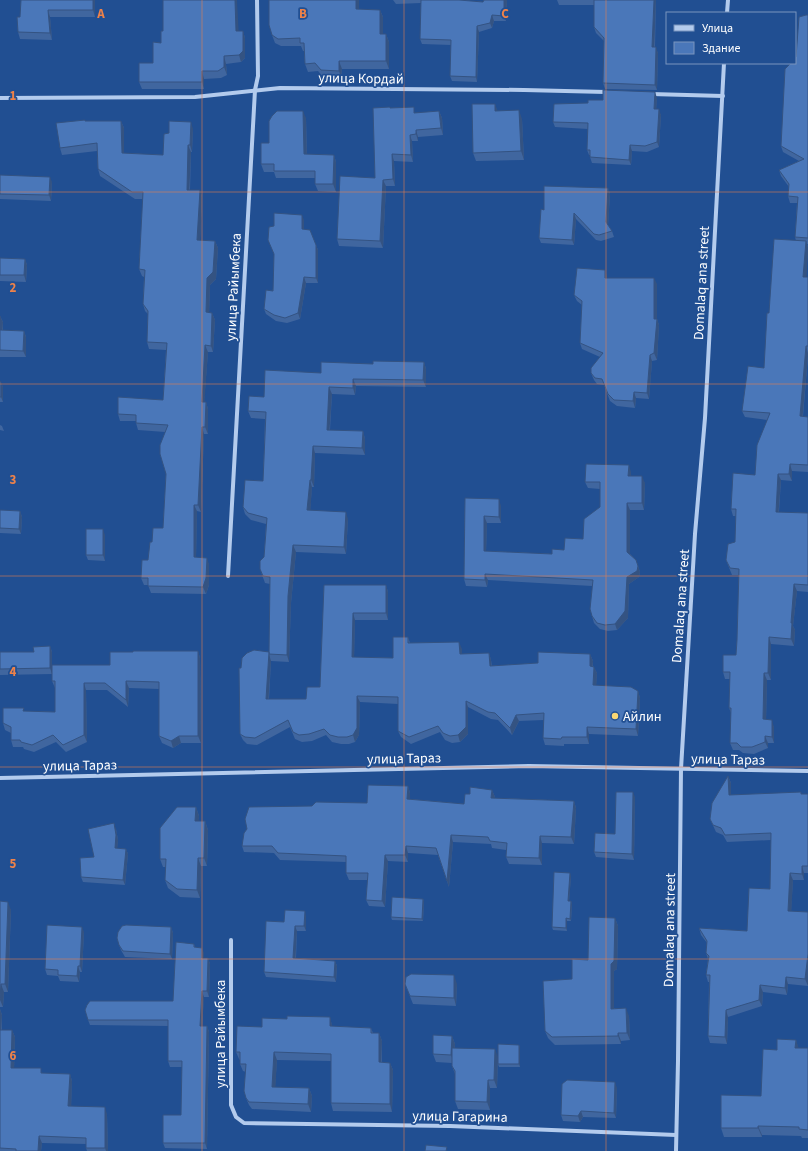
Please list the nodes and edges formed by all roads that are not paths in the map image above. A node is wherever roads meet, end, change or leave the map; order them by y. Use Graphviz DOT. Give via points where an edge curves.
graph roads {
  1 [pos="257,0"];
  2 [pos="728,0"];
  3 [pos="727,12"];
  4 [pos="724,64"];
  5 [pos="255,90"];
  6 [pos="611,93"];
  7 [pos="643,93"];
  8 [pos="723,96"];
  9 [pos="0,98"];
  10 [pos="228,576"];
  11 [pos="681,769"];
  12 [pos="808,771"];
  13 [pos="0,778"];
  14 [pos="231,940"];
  15 [pos="244,1124"];
  16 [pos="676,1135"];
  17 [pos="676,1151"];
  1 -- 5 [label="street, улица Райымбека" via="258,76"];
  2 -- 3 [label="street"];
  4 -- 8 [label="street, Domalaq ana street"];
  5 -- 6 [label="street, улица Кордай" via="524,90"];
  5 -- 9 [label="street, улица Кордай" via="195,97"];
  5 -- 10 [label="street, улица Райымбека"];
  7 -- 8 [label="street"];
  8 -- 11 [label="street, Domalaq ana street" via="705,418 695,534"];
  11 -- 12 [label="street, улица Тараз"];
  11 -- 13 [label="street, улица Тараз" via="529,766"];
  11 -- 16 [label="street, Domalaq ana street"];
  14 -- 15 [label="street, улица Райымбека" via="231,1105 236,1117"];
  15 -- 16 [label="street, улица Гагарина" via="450,1126"];
  16 -- 17 [label="street, Domalaq ana street"];
}
